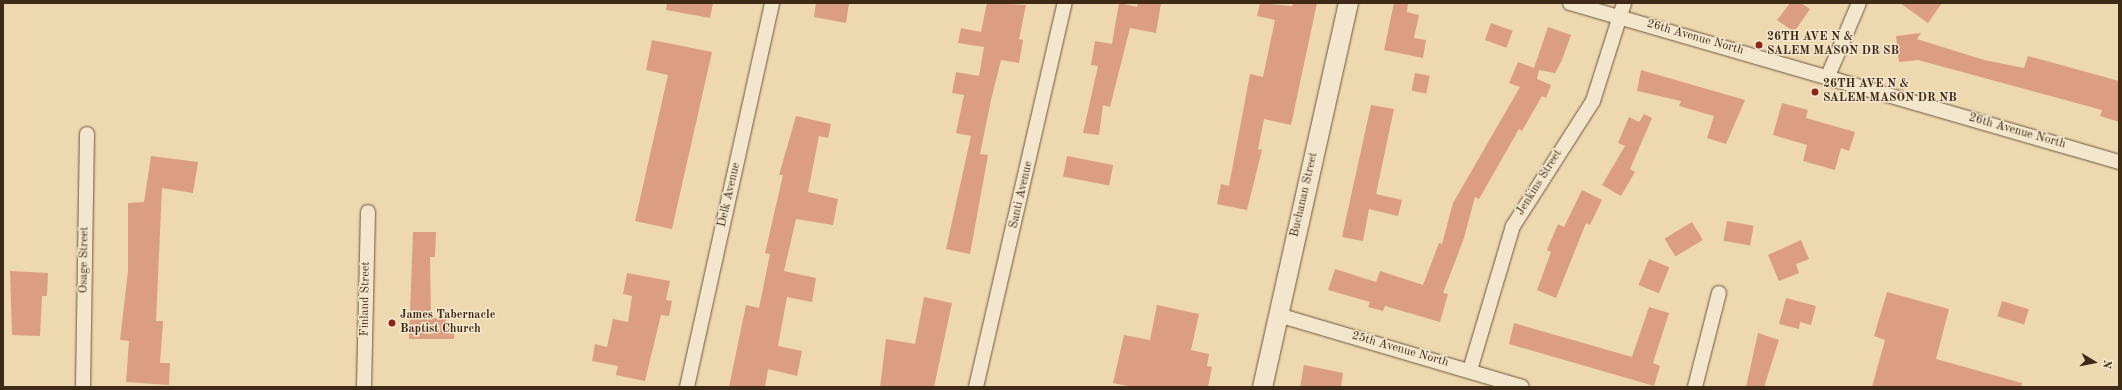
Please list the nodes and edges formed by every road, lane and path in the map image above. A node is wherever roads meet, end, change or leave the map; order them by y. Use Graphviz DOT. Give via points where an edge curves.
graph roads {
  1 [pos="772,3"];
  2 [pos="1065,3"];
  3 [pos="1348,3"];
  4 [pos="1570,3"];
  5 [pos="1624,3"];
  6 [pos="1859,3"];
  7 [pos="1619,17"];
  8 [pos="1828,76"];
  9 [pos="87,134"];
  10 [pos="2119,162"];
  11 [pos="368,212"];
  12 [pos="1720,293"];
  13 [pos="1278,316"];
  14 [pos="1470,370"];
  15 [pos="83,387"];
  16 [pos="364,387"];
  17 [pos="687,387"];
  18 [pos="976,387"];
  19 [pos="1262,387"];
  20 [pos="1522,387"];
  21 [pos="1695,387"];
  1 -- 17 [label="street, Delk Avenue"];
  2 -- 18 [label="street, Santi Avenue"];
  3 -- 13 [label="street, Buchanan Street"];
  4 -- 7 [label="street, 26th Avenue North"];
  5 -- 7 [label="street, Jenkins Street"];
  6 -- 8 [label="street"];
  7 -- 8 [label="street, 26th Avenue North"];
  7 -- 14 [label="street, Jenkins Street" via="1593,101 1513,226 1490,292"];
  8 -- 10 [label="street, 26th Avenue North"];
  9 -- 15 [label="street, Osage Street"];
  11 -- 16 [label="street, Finland Street"];
  12 -- 21 [label="street"];
  13 -- 14 [label="street, 25th Avenue North"];
  13 -- 19 [label="street, Buchanan Street"];
  14 -- 20 [label="street, 25th Avenue North"];
}
